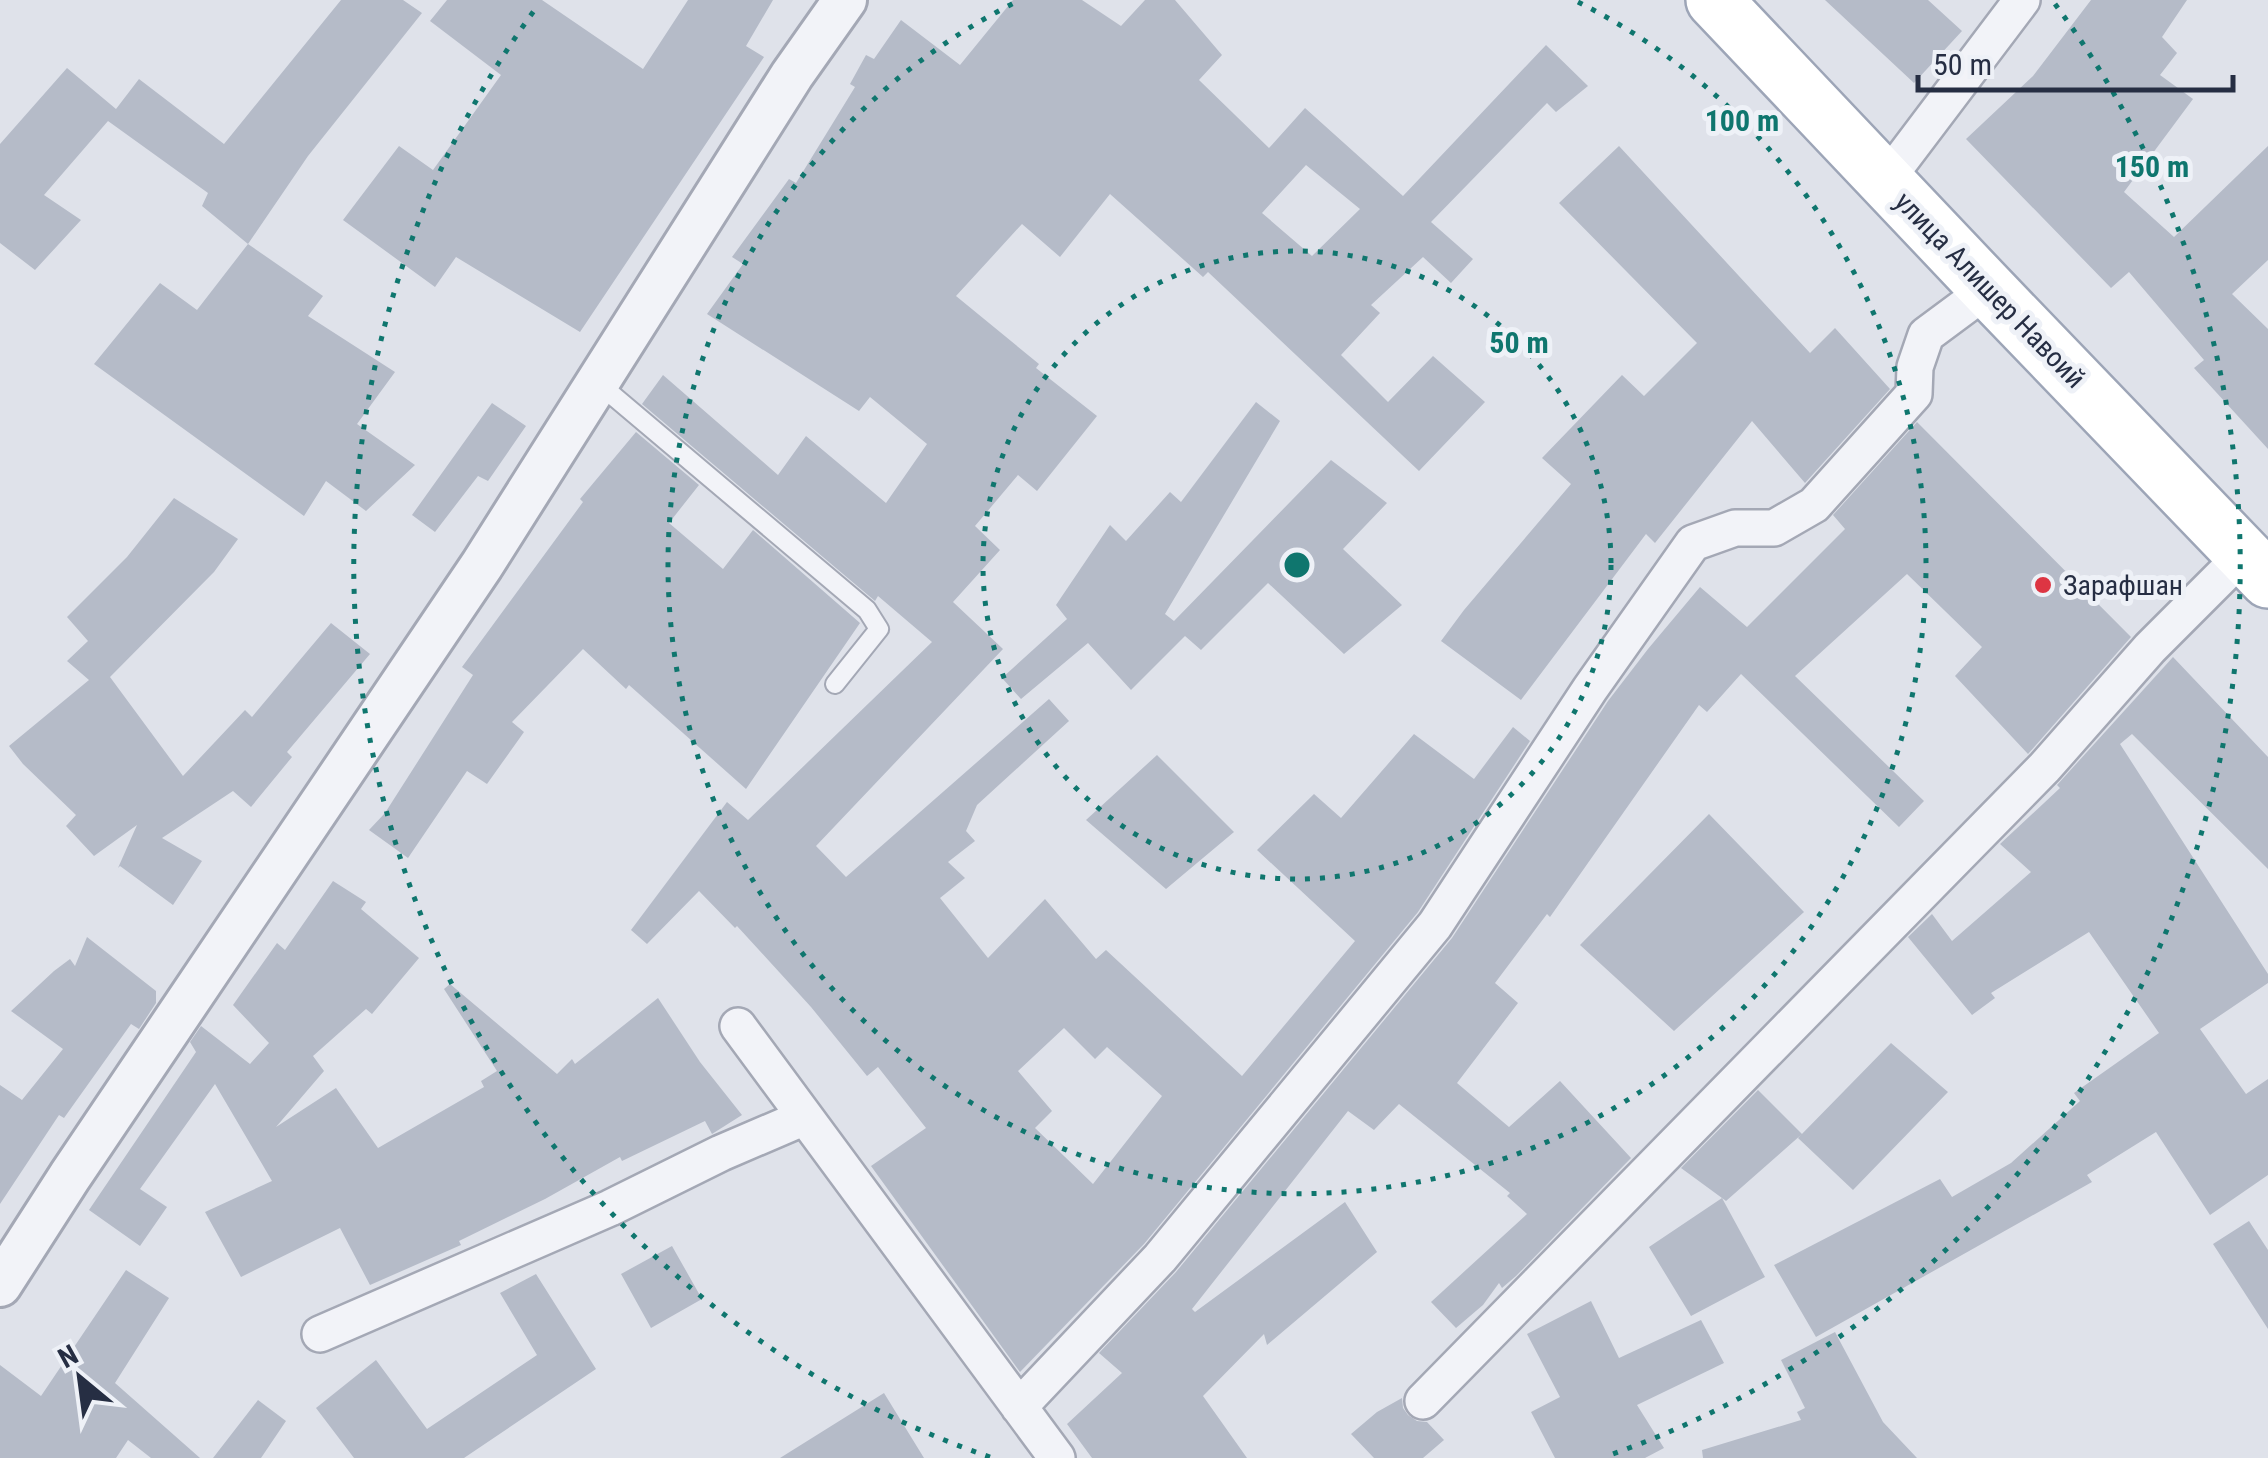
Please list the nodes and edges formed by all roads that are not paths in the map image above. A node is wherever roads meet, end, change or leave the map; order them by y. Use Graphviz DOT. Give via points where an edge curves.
graph roads {
  1 [pos="845,0"];
  2 [pos="1714,0"];
  3 [pos="2022,0"];
  4 [pos="1886,180"];
  5 [pos="1988,289"];
  6 [pos="598,383"];
  7 [pos="2256,567"];
  8 [pos="836,684"];
  9 [pos="738,1026"];
  10 [pos="805,1117"];
  11 [pos="0,1285"];
  12 [pos="320,1334"];
  13 [pos="1422,1401"];
  14 [pos="1018,1406"];
  15 [pos="1057,1458"];
  1 -- 6 [label="street"];
  2 -- 4 [label="main road, улица Алишер Навоий"];
  3 -- 4 [label="street"];
  4 -- 5 [label="main road, улица Алишер Навоий"];
  5 -- 7 [label="main road, улица Алишер Навоий"];
  5 -- 14 [label="street" via="1926,335 1914,394 1814,505 1774,528 1735,528 1693,542 1435,925 1160,1258"];
  6 -- 8 [label="lane" via="867,610 879,629"];
  6 -- 11 [label="street"];
  7 -- 13 [label="street" via="2150,648 2045,767"];
  9 -- 10 [label="street"];
  10 -- 12 [label="street"];
  10 -- 14 [label="street"];
  14 -- 15 [label="street"];
}
